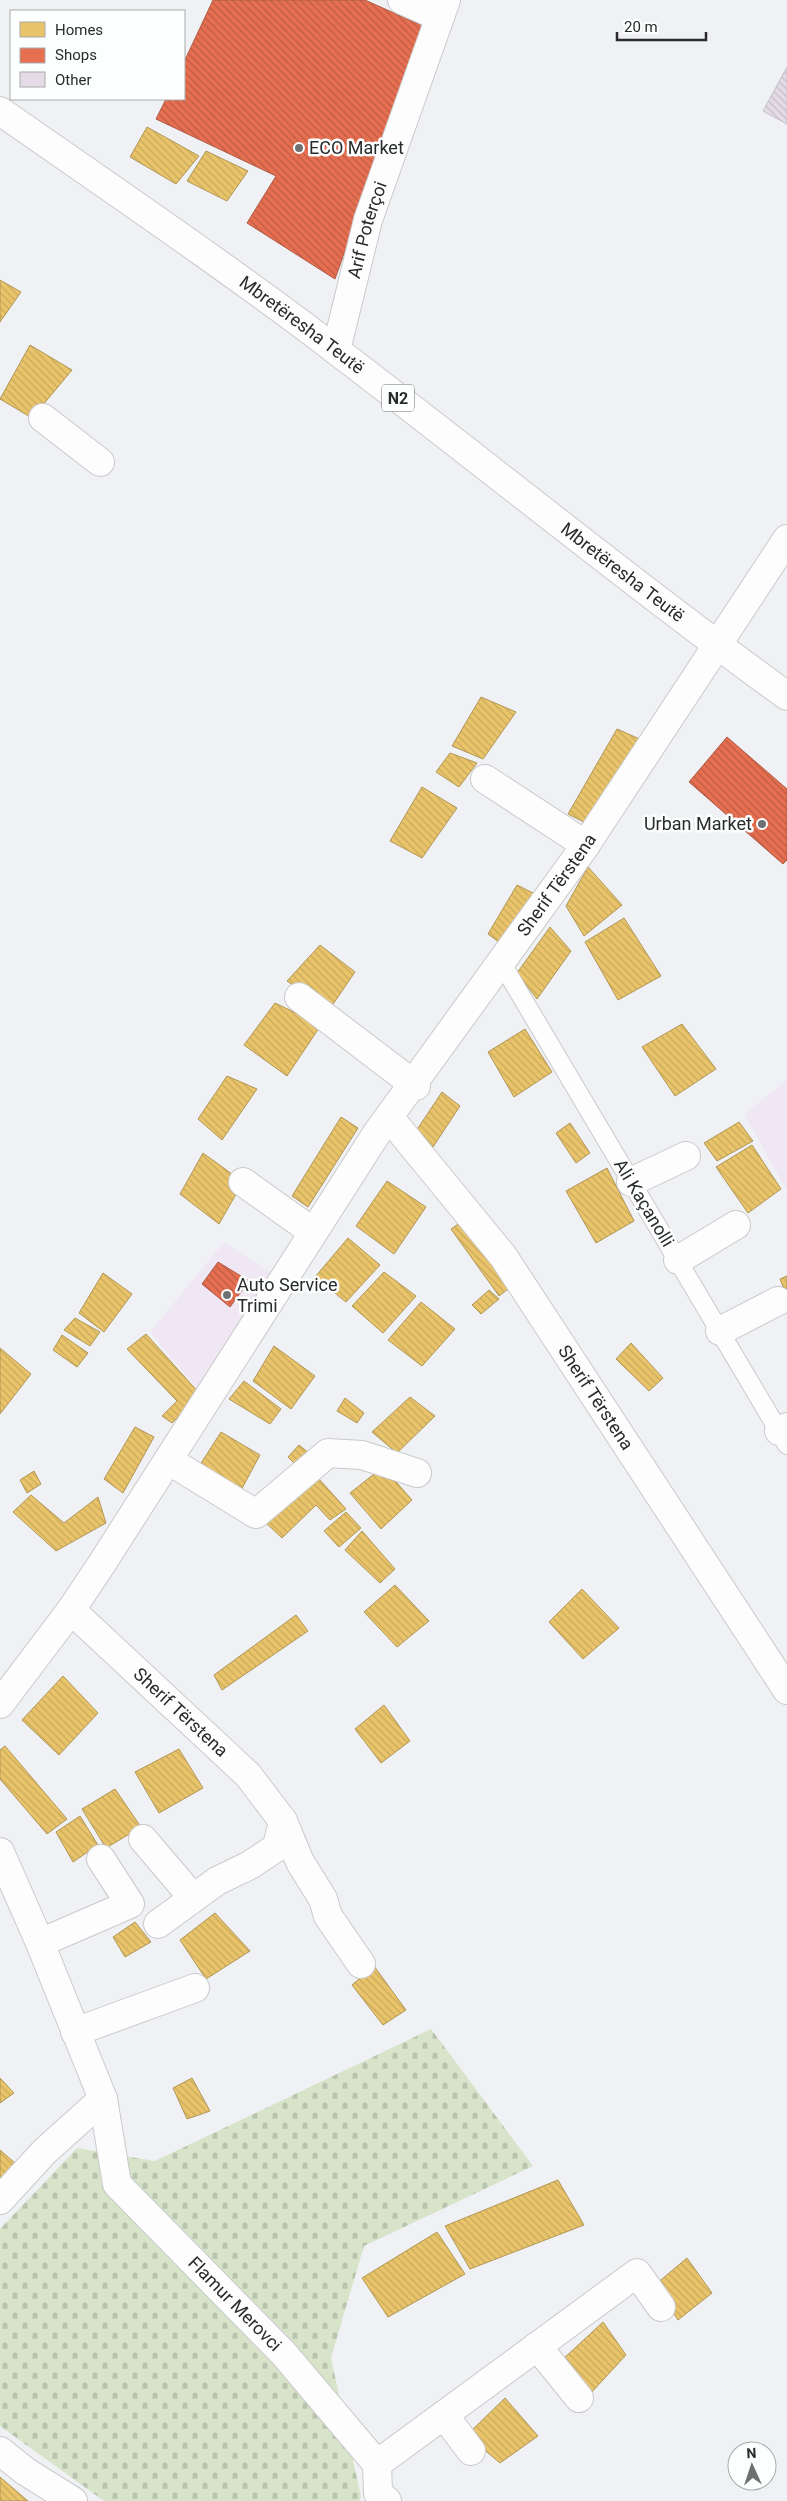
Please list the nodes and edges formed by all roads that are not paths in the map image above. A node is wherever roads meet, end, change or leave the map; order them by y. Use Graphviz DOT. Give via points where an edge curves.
graph roads {
  1 [pos="402,0"];
  2 [pos="443,8"];
  3 [pos="0,111"];
  4 [pos="336,350"];
  5 [pos="43,418"];
  6 [pos="100,462"];
  7 [pos="787,539"];
  8 [pos="716,645"];
  9 [pos="787,696"];
  10 [pos="484,780"];
  11 [pos="586,844"];
  12 [pos="501,962"];
  13 [pos="299,997"];
  14 [pos="414,1085"];
  15 [pos="389,1117"];
  16 [pos="686,1156"];
  17 [pos="243,1182"];
  18 [pos="631,1182"];
  19 [pos="736,1225"];
  20 [pos="313,1232"];
  21 [pos="678,1260"];
  22 [pos="778,1301"];
  23 [pos="720,1331"];
  24 [pos="784,1434"];
  25 [pos="168,1460"];
  26 [pos="417,1474"];
  27 [pos="71,1610"];
  28 [pos="787,1690"];
  29 [pos="0,1704"];
  30 [pos="283,1821"];
  31 [pos="143,1838"];
  32 [pos="0,1852"];
  33 [pos="101,1859"];
  34 [pos="194,1898"];
  35 [pos="158,1924"];
  36 [pos="40,1943"];
  37 [pos="361,1964"];
  38 [pos="195,1988"];
  39 [pos="74,2032"];
  40 [pos="102,2099"];
  41 [pos="0,2200"];
  42 [pos="661,2307"];
  43 [pos="537,2346"];
  44 [pos="579,2398"];
  45 [pos="444,2415"];
  46 [pos="0,2451"];
  47 [pos="471,2451"];
  48 [pos="377,2464"];
  49 [pos="380,2498"];
  50 [pos="73,2501"];
  1 -- 2 [label="street"];
  2 -- 4 [label="street, Arif Poterçoi" via="368,220"];
  3 -- 4 [label="street, Mbretëresha Teutë / N2" via="209,256"];
  4 -- 8 [label="street, Mbretëresha Teutë / N2"];
  5 -- 6 [label="street"];
  7 -- 8 [label="street, Sherif Tërstena"];
  8 -- 9 [label="street, Mbretëresha Teutë / N2"];
  8 -- 11 [label="street, Sherif Tërstena"];
  10 -- 11 [label="street"];
  11 -- 12 [label="street, Sherif Tërstena"];
  12 -- 14 [label="street, Sherif Tërstena"];
  12 -- 18 [label="lane, Ali Kaçanolli"];
  13 -- 14 [label="street"];
  14 -- 15 [label="street, Sherif Tërstena"];
  15 -- 20 [label="street, Sherif Tërstena"];
  15 -- 28 [label="street, Sherif Tërstena" via="503,1256"];
  16 -- 18 [label="street"];
  17 -- 20 [label="street"];
  18 -- 21 [label="lane, Ali Kaçanolli"];
  19 -- 21 [label="street"];
  20 -- 25 [label="street, Sherif Tërstena"];
  21 -- 23 [label="lane, Ali Kaçanolli"];
  22 -- 23 [label="street"];
  23 -- 24 [label="lane, Ali Kaçanolli"];
  25 -- 26 [label="street" via="256,1514 328,1453 362,1454"];
  25 -- 27 [label="street, Sherif Tërstena"];
  27 -- 29 [label="street, Sherif Tërstena"];
  27 -- 30 [label="street, Sherif Tërstena" via="248,1776"];
  30 -- 34 [label="street" via="277,1847"];
  30 -- 37 [label="street, Sherif Tërstena" via="300,1862 323,1898 328,1916"];
  31 -- 34 [label="street"];
  32 -- 36 [label="street, Flamur Merovci"];
  33 -- 36 [label="street" via="130,1904"];
  34 -- 35 [label="street"];
  36 -- 39 [label="street, Flamur Merovci"];
  38 -- 39 [label="street"];
  39 -- 40 [label="street, Flamur Merovci"];
  40 -- 41 [label="street" via="44,2152"];
  40 -- 48 [label="street, Flamur Merovci" via="117,2184 284,2354"];
  42 -- 43 [label="street" via="636,2273"];
  43 -- 44 [label="street"];
  43 -- 45 [label="street"];
  45 -- 47 [label="street"];
  45 -- 48 [label="street"];
  46 -- 50 [label="street"];
  48 -- 49 [label="street"];
}
